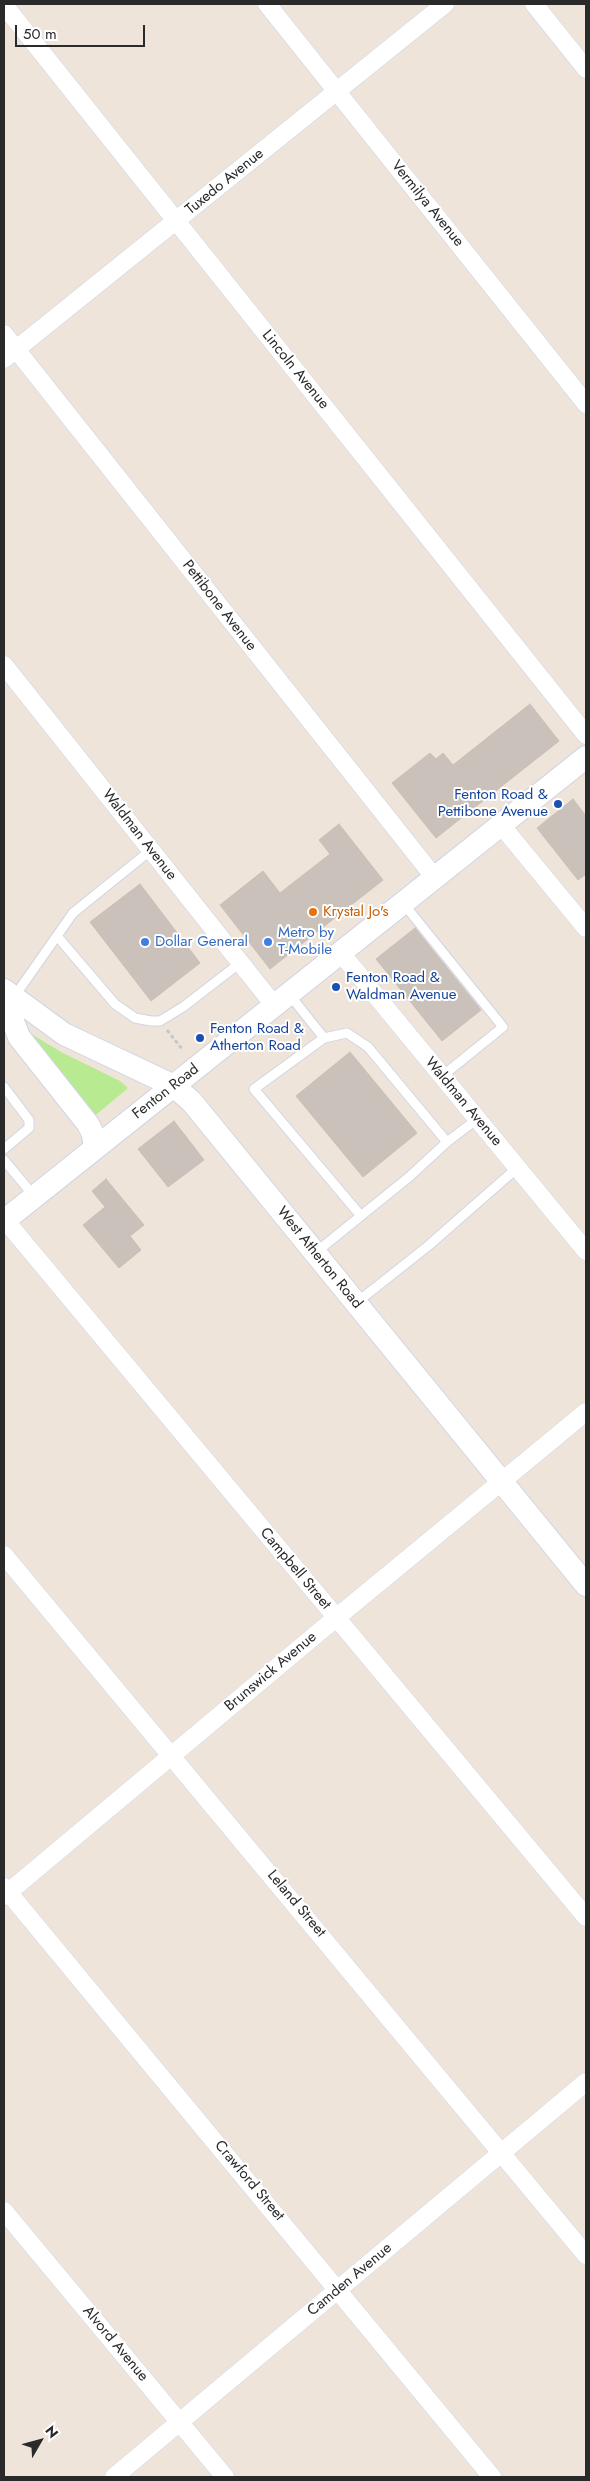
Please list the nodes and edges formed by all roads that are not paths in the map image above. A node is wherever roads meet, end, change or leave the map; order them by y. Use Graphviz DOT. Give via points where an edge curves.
graph roads {
  1 [pos="267,4"];
  2 [pos="445,4"];
  3 [pos="534,4"];
  4 [pos="4,5"];
  5 [pos="586,69"];
  6 [pos="338,92"];
  7 [pos="177,221"];
  8 [pos="4,334"];
  9 [pos="10,354"];
  10 [pos="586,404"];
  11 [pos="4,665"];
  12 [pos="586,735"];
  13 [pos="586,757"];
  14 [pos="501,825"];
  15 [pos="151,850"];
  16 [pos="435,878"];
  17 [pos="403,903"];
  18 [pos="586,928"];
  19 [pos="57,936"];
  20 [pos="340,952"];
  21 [pos="240,963"];
  22 [pos="7,996"];
  23 [pos="282,1000"];
  24 [pos="324,1038"];
  25 [pos="441,1078"];
  26 [pos="174,1086"];
  27 [pos="4,1087"];
  28 [pos="477,1119"];
  29 [pos="447,1142"];
  30 [pos="95,1148"];
  31 [pos="4,1149"];
  32 [pos="4,1160"];
  33 [pos="517,1168"];
  34 [pos="35,1196"];
  35 [pos="361,1216"];
  36 [pos="4,1221"];
  37 [pos="586,1251"];
  38 [pos="315,1254"];
  39 [pos="356,1304"];
  40 [pos="586,1412"];
  41 [pos="502,1482"];
  42 [pos="4,1555"];
  43 [pos="586,1585"];
  44 [pos="336,1618"];
  45 [pos="172,1755"];
  46 [pos="5,1892"];
  47 [pos="586,1917"];
  48 [pos="586,2082"];
  49 [pos="502,2152"];
  50 [pos="4,2211"];
  51 [pos="586,2255"];
  52 [pos="338,2290"];
  53 [pos="180,2422"];
  54 [pos="114,2477"];
  55 [pos="225,2477"];
  56 [pos="492,2477"];
  1 -- 6 [label="street, Vermilya Avenue"];
  2 -- 6 [label="street, Tuxedo Avenue"];
  3 -- 5 [label="street"];
  4 -- 7 [label="street, Lincoln Avenue"];
  6 -- 7 [label="street, Tuxedo Avenue"];
  6 -- 10 [label="street, Vermilya Avenue"];
  7 -- 9 [label="street, Tuxedo Avenue"];
  7 -- 12 [label="street, Lincoln Avenue"];
  8 -- 9 [label="street, Pettibone Avenue"];
  9 -- 16 [label="street, Pettibone Avenue"];
  11 -- 15 [label="street, Waldman Avenue"];
  13 -- 14 [label="street, Fenton Road"];
  14 -- 16 [label="street, Fenton Road"];
  14 -- 18 [label="street"];
  15 -- 19 [label="lane" via="73,913"];
  15 -- 21 [label="street, Waldman Avenue"];
  16 -- 17 [label="street, Fenton Road"];
  17 -- 20 [label="street, Fenton Road"];
  17 -- 25 [label="lane" via="503,1027"];
  19 -- 21 [label="lane" via="115,1004 135,1018 160,1021"];
  19 -- 22 [label="lane"];
  20 -- 23 [label="street, Fenton Road"];
  20 -- 25 [label="street, Waldman Avenue"];
  21 -- 23 [label="street, Waldman Avenue"];
  22 -- 26 [label="street, West Atherton Road" via="64,1034"];
  22 -- 30 [label="street" via="19,1037 88,1124"];
  23 -- 24 [label="lane"];
  23 -- 26 [label="street, Fenton Road"];
  24 -- 29 [label="lane" via="347,1033 368,1048"];
  24 -- 35 [label="lane" via="254,1089"];
  25 -- 28 [label="street, Waldman Avenue"];
  26 -- 30 [label="street, Fenton Road"];
  26 -- 38 [label="street, West Atherton Road" via="192,1102"];
  27 -- 31 [label="lane" via="30,1120 29,1128"];
  28 -- 29 [label="lane"];
  28 -- 33 [label="street, Waldman Avenue"];
  29 -- 35 [label="lane"];
  30 -- 34 [label="street, Fenton Road"];
  32 -- 34 [label="lane"];
  33 -- 37 [label="street, Waldman Avenue"];
  33 -- 39 [label="lane"];
  34 -- 36 [label="street, Fenton Road"];
  35 -- 38 [label="lane"];
  36 -- 44 [label="street, Campbell Street"];
  38 -- 39 [label="street, West Atherton Road"];
  39 -- 41 [label="street, West Atherton Road"];
  40 -- 41 [label="street, Brunswick Avenue"];
  41 -- 43 [label="street, West Atherton Road"];
  41 -- 44 [label="street, Brunswick Avenue"];
  42 -- 45 [label="street, Leland Street"];
  44 -- 45 [label="street, Brunswick Avenue"];
  44 -- 47 [label="street, Campbell Street"];
  45 -- 46 [label="street, Brunswick Avenue"];
  45 -- 49 [label="street, Leland Street"];
  46 -- 52 [label="street, Crawford Street"];
  48 -- 49 [label="street, Camden Avenue"];
  49 -- 51 [label="street, Leland Street"];
  49 -- 52 [label="street, Camden Avenue"];
  50 -- 53 [label="street, Alvord Avenue"];
  52 -- 53 [label="street, Camden Avenue"];
  52 -- 56 [label="street, Crawford Street"];
  53 -- 54 [label="street, Camden Avenue"];
  53 -- 55 [label="street, Alvord Avenue"];
}
